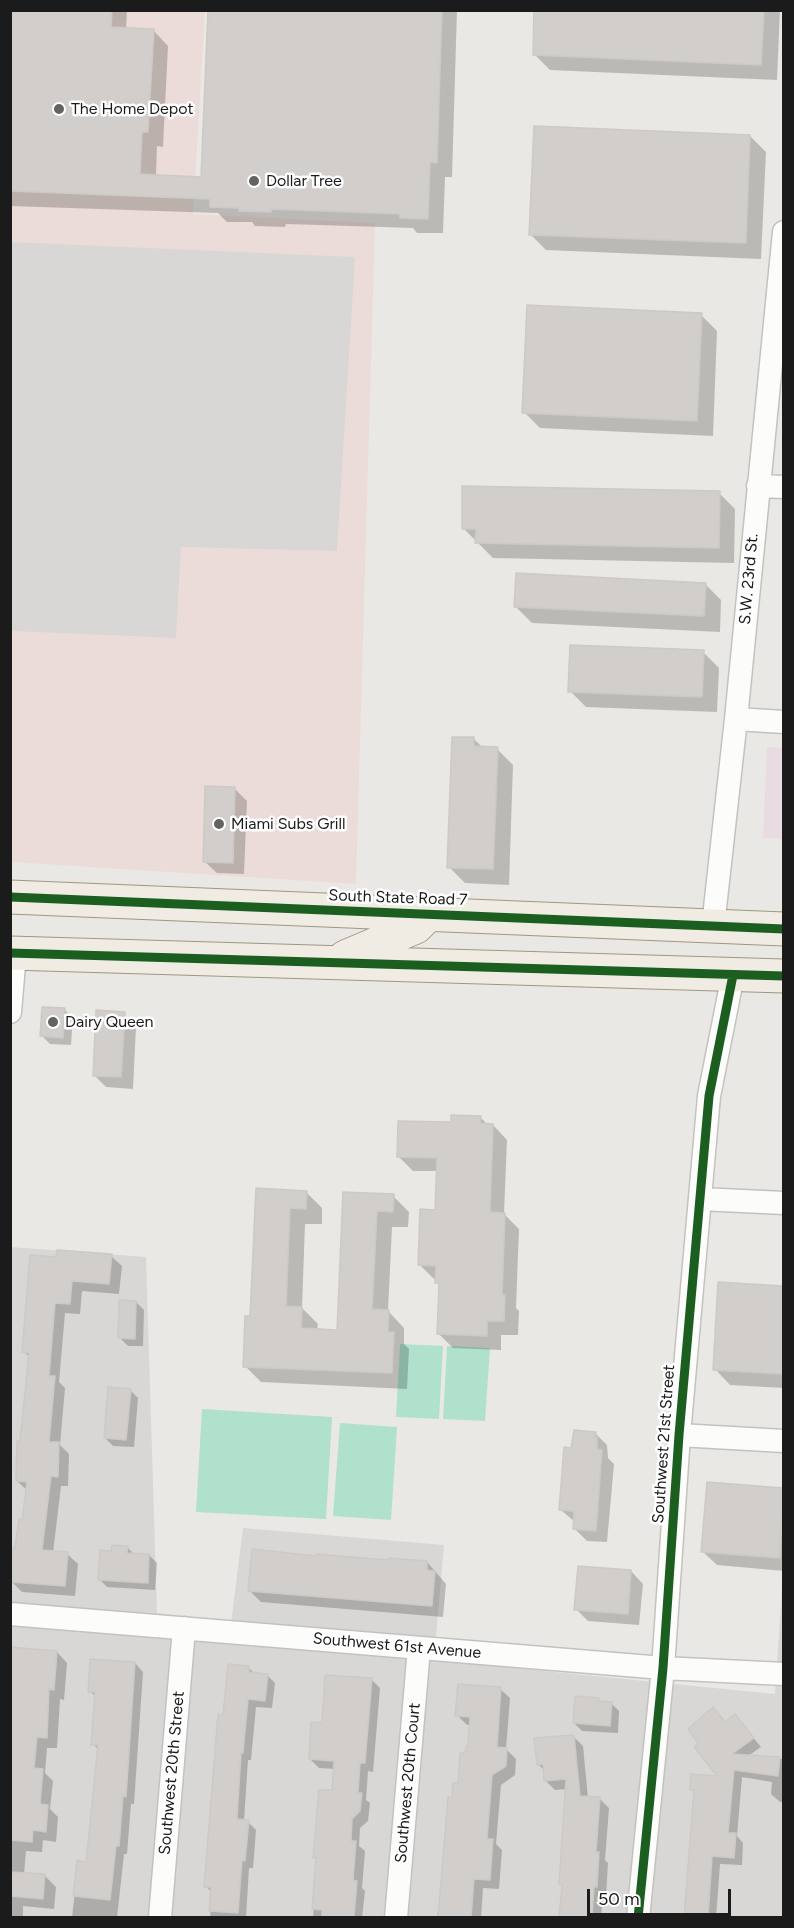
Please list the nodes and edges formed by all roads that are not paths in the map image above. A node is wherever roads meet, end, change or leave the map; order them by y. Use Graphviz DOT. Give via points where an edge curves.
graph roads {
  1 [pos="783,232"];
  2 [pos="782,262"];
  3 [pos="758,486"];
  4 [pos="783,487"];
  5 [pos="736,719"];
  6 [pos="783,722"];
  7 [pos="10,897"];
  8 [pos="429,914"];
  9 [pos="713,926"];
  10 [pos="783,928"];
  11 [pos="783,937"];
  12 [pos="13,953"];
  13 [pos="332,962"];
  14 [pos="644,972"];
  15 [pos="733,975"];
  16 [pos="783,976"];
  17 [pos="10,1012"];
  18 [pos="700,1199"];
  19 [pos="783,1203"];
  20 [pos="679,1435"];
  21 [pos="783,1441"];
  22 [pos="10,1614"];
  23 [pos="184,1629"];
  24 [pos="419,1648"];
  25 [pos="663,1668"];
  26 [pos="783,1674"];
  27 [pos="160,1917"];
  28 [pos="396,1917"];
  29 [pos="638,1917"];
  1 -- 2 [label="street, S.W. 23rd St."];
  2 -- 3 [label="street, S.W. 23rd St."];
  3 -- 4 [label="street"];
  3 -- 5 [label="street, S.W. 23rd St."];
  5 -- 6 [label="street"];
  5 -- 9 [label="street, S.W. 23rd St."];
  7 -- 8 [label="main road, South State Road 7"];
  8 -- 9 [label="main road, South State Road 7"];
  8 -- 13 [label="main road" via="398,937"];
  9 -- 10 [label="main road, South State Road 7"];
  9 -- 14 [label="main road" via="691,952"];
  11 -- 15 [label="main road" via="745,960"];
  12 -- 13 [label="main road"];
  12 -- 17 [label="street"];
  13 -- 14 [label="main road"];
  14 -- 15 [label="main road"];
  15 -- 16 [label="main road"];
  15 -- 18 [label="street, Southwest 21st Street" via="709,1096"];
  18 -- 19 [label="street"];
  18 -- 20 [label="street, Southwest 21st Street"];
  20 -- 21 [label="street"];
  20 -- 25 [label="street, Southwest 21st Street"];
  22 -- 23 [label="street, Southwest 61st Avenue"];
  23 -- 24 [label="street, Southwest 61st Avenue"];
  23 -- 27 [label="street, Southwest 20th Street"];
  24 -- 25 [label="street, Southwest 61st Avenue"];
  24 -- 28 [label="street, Southwest 20th Court"];
  25 -- 26 [label="street, Southwest 61st Avenue"];
  25 -- 29 [label="street, Southwest 21st Street"];
}
